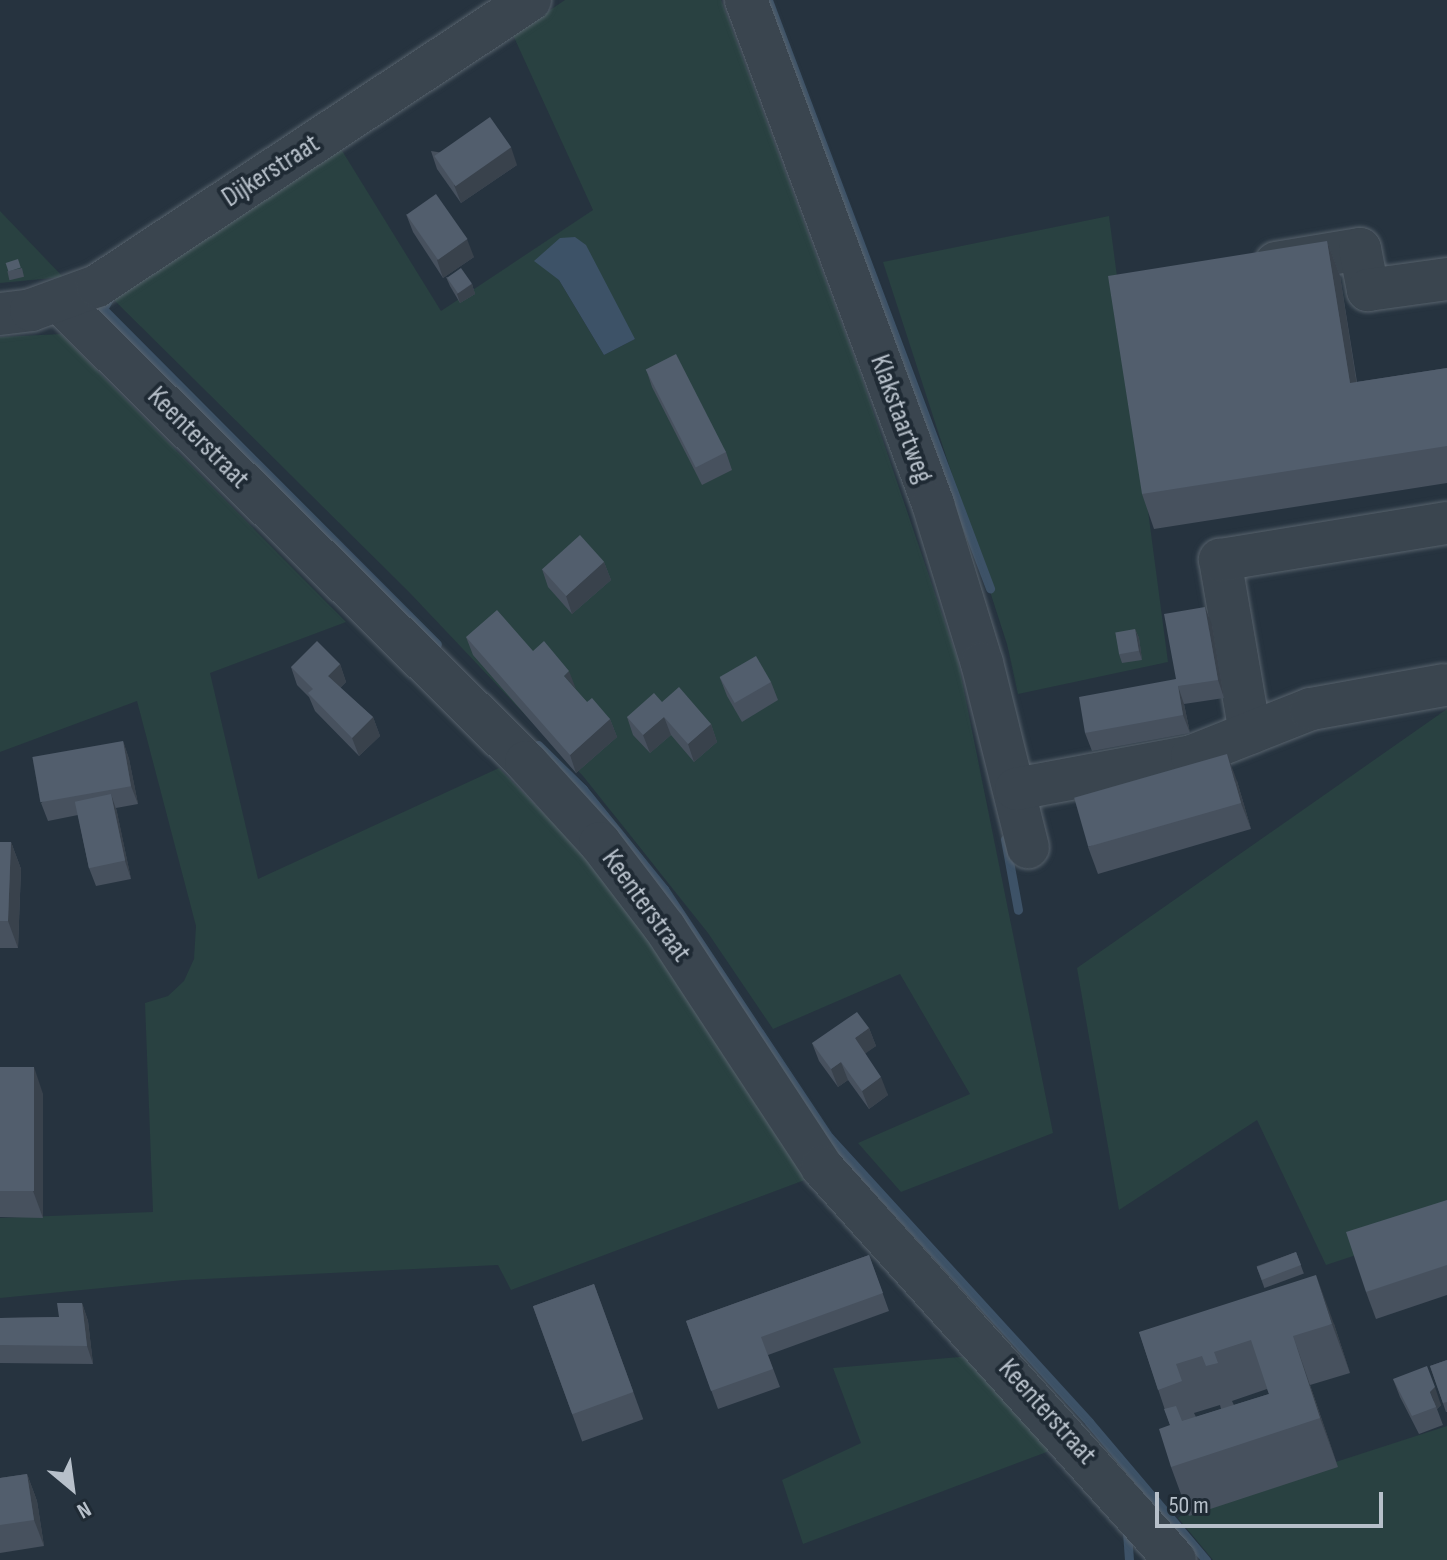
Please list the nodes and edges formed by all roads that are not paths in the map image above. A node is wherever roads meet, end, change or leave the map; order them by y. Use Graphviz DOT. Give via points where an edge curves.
graph roads {
  1 [pos="530,0"];
  2 [pos="746,0"];
  3 [pos="1244,269"];
  4 [pos="1447,279"];
  5 [pos="59,301"];
  6 [pos="0,314"];
  7 [pos="1447,523"];
  8 [pos="1444,685"];
  9 [pos="1250,733"];
  10 [pos="1016,789"];
  11 [pos="1028,847"];
  12 [pos="1175,1560"];
  1 -- 5 [label="street, Dijkerstraat" via="97,286"];
  2 -- 10 [label="street, Klakstaartweg" via="933,504"];
  3 -- 4 [label="street" via="1360,249 1368,290"];
  5 -- 6 [label="street, Dijkerstraat"];
  5 -- 12 [label="street, Keenterstraat" via="526,762 600,843 665,928 822,1167"];
  7 -- 9 [label="street" via="1220,560"];
  8 -- 9 [label="street" via="1311,709"];
  9 -- 10 [label="street" via="1192,756"];
  10 -- 11 [label="street, Klakstaartweg"];
}
